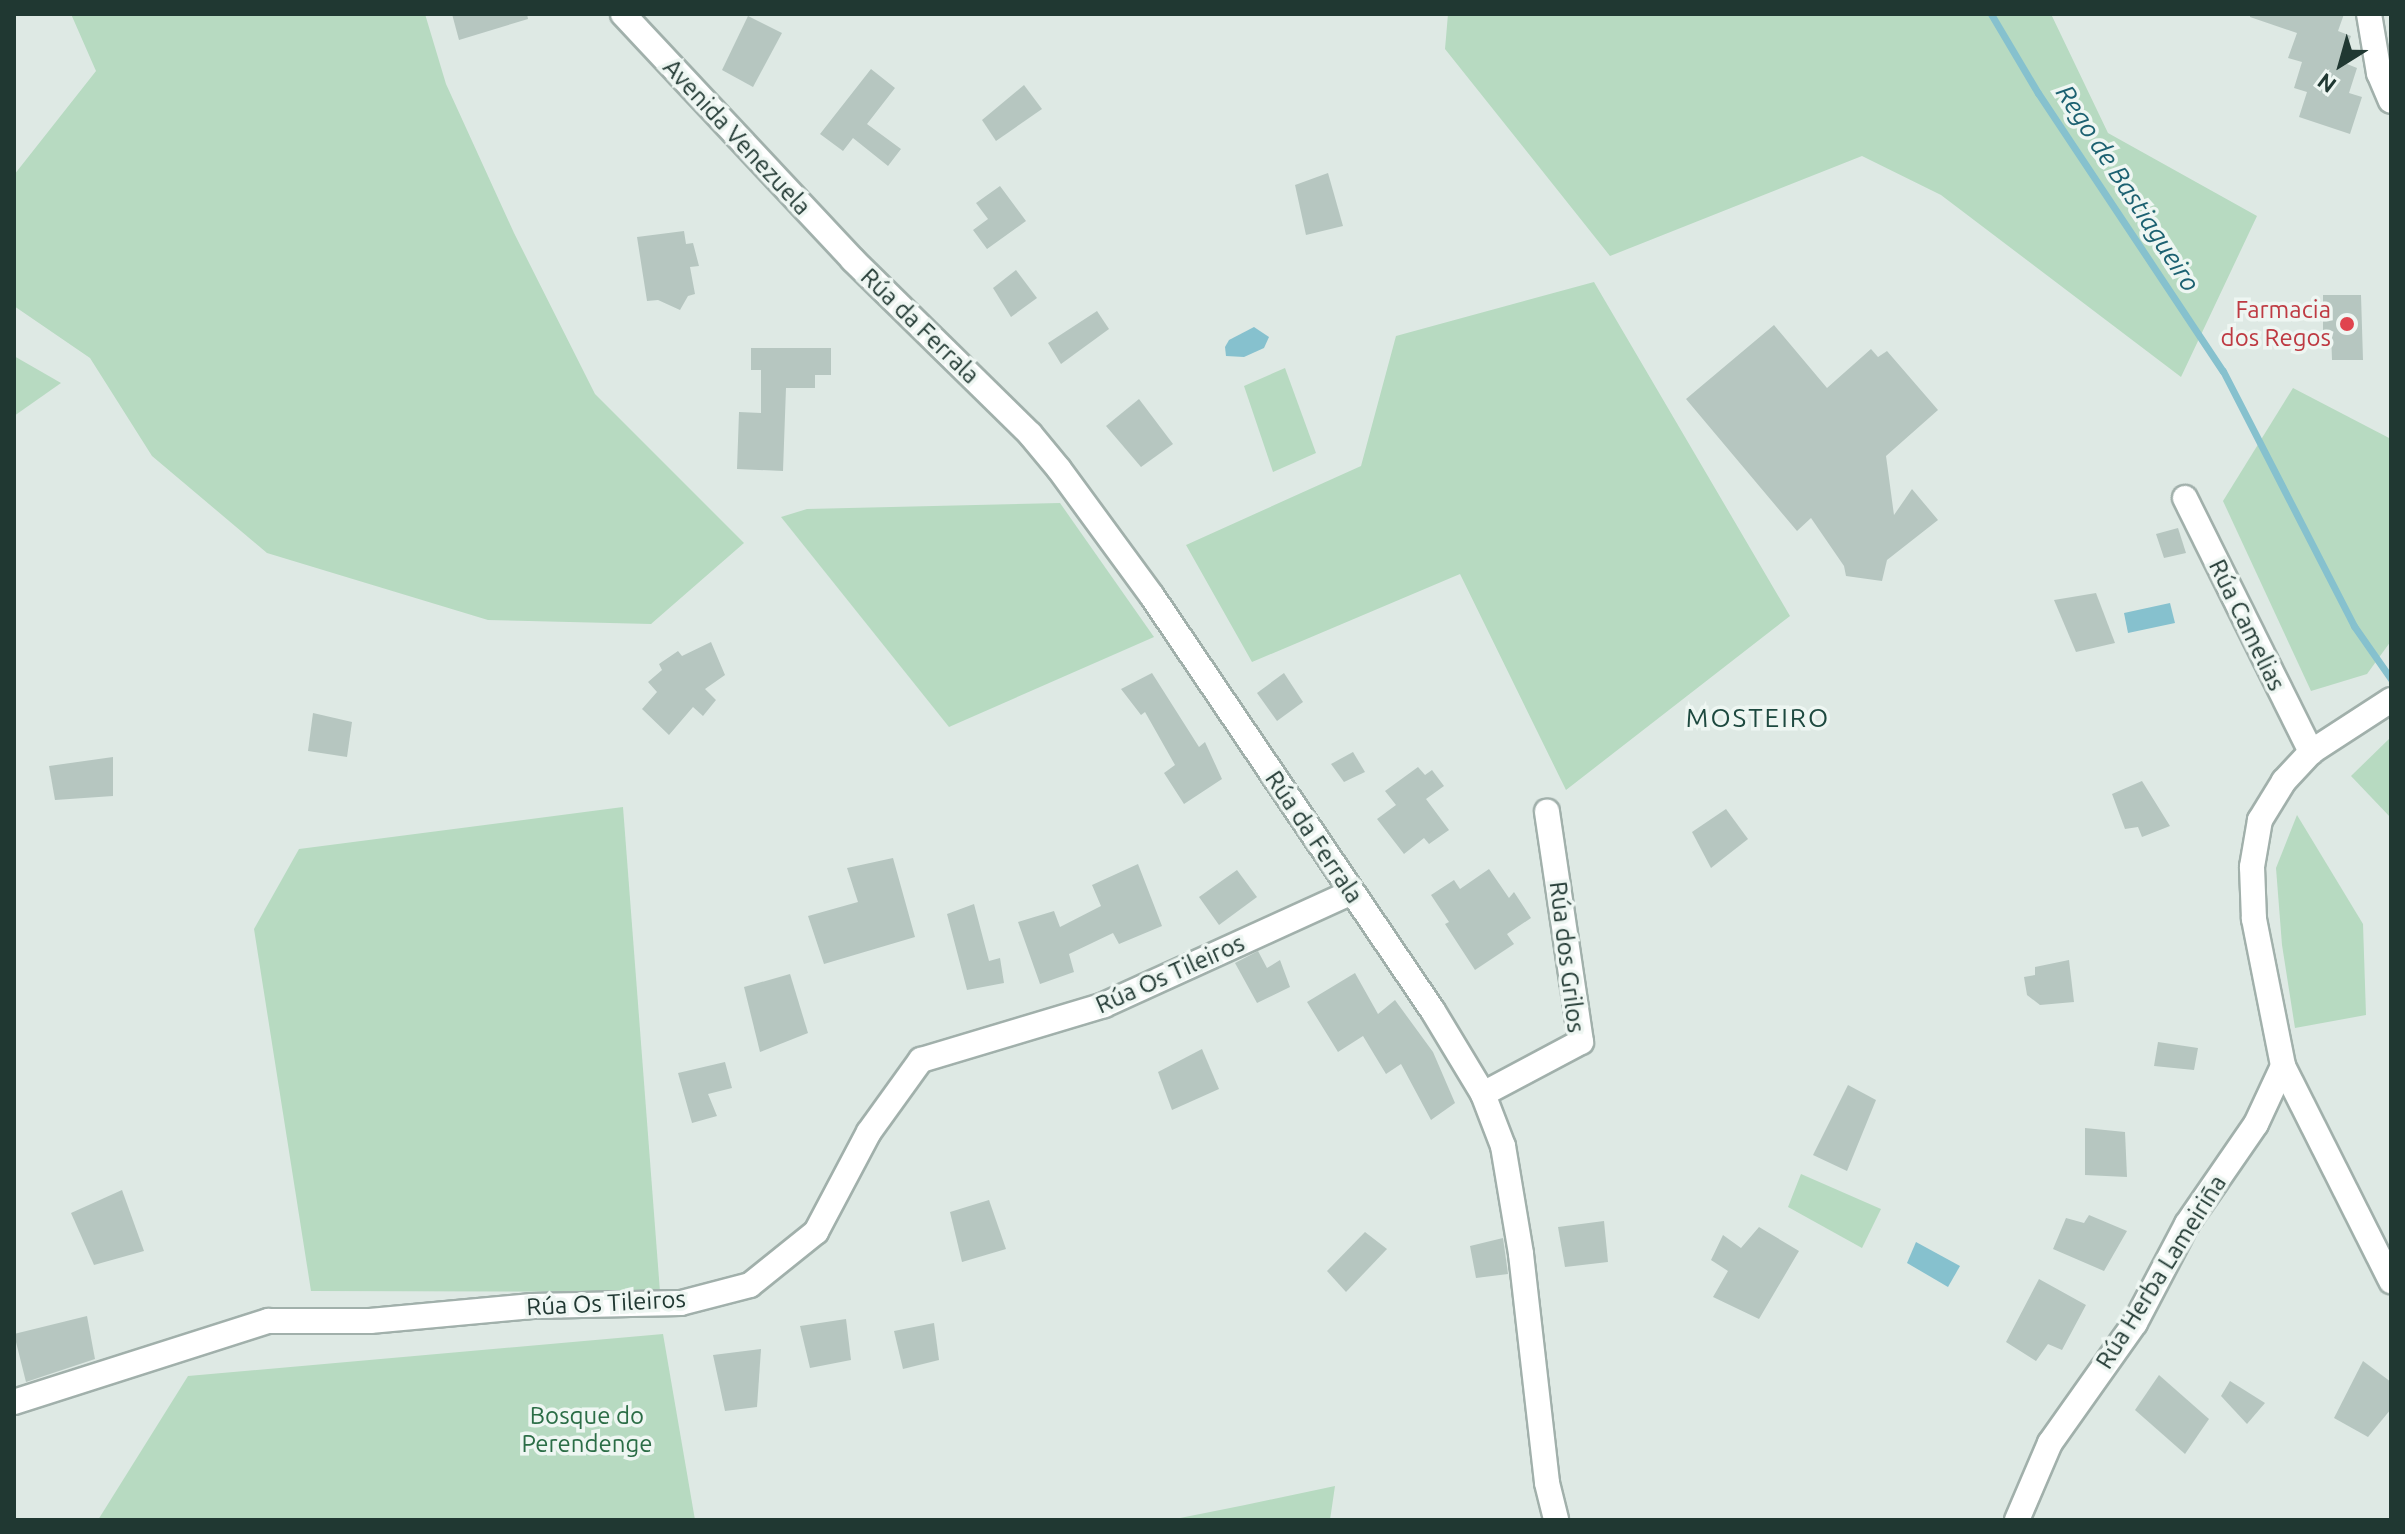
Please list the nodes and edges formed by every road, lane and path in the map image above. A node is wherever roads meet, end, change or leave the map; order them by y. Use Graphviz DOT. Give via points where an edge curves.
graph roads {
  1 [pos="623,14"];
  2 [pos="2369,14"];
  3 [pos="2391,101"];
  4 [pos="853,260"];
  5 [pos="2185,498"];
  6 [pos="2391,700"];
  7 [pos="2311,752"];
  8 [pos="1547,811"];
  9 [pos="1350,893"];
  10 [pos="2283,1066"];
  11 [pos="1483,1094"];
  12 [pos="2391,1281"];
  13 [pos="14,1402"];
  14 [pos="1556,1520"];
  15 [pos="2017,1520"];
  1 -- 4 [label="street, Avenida Venezuela"];
  2 -- 3 [label="street" via="2379,73"];
  4 -- 9 [label="street, Rúa da Ferrala" via="1059,469 1152,596"];
  5 -- 7 [label="street, Rúa Camelias"];
  6 -- 7 [label="street"];
  7 -- 10 [label="street" via="2284,781 2260,820 2252,867 2254,919"];
  8 -- 11 [label="street, Rúa dos Grilos" via="1581,1042"];
  9 -- 11 [label="street, Rúa da Ferrala" via="1433,1011"];
  9 -- 13 [label="street, Rúa Os Tileiros" via="1104,1005 921,1060 869,1132 816,1232 750,1285 681,1303 532,1306 370,1321 268,1321"];
  10 -- 12 [label="street"];
  10 -- 15 [label="street, Rúa Herba Lameiriña" via="2256,1124 2187,1224 2135,1323 2050,1443"];
  11 -- 14 [label="street, Rúa da Ferrala" via="1503,1146"];
}
